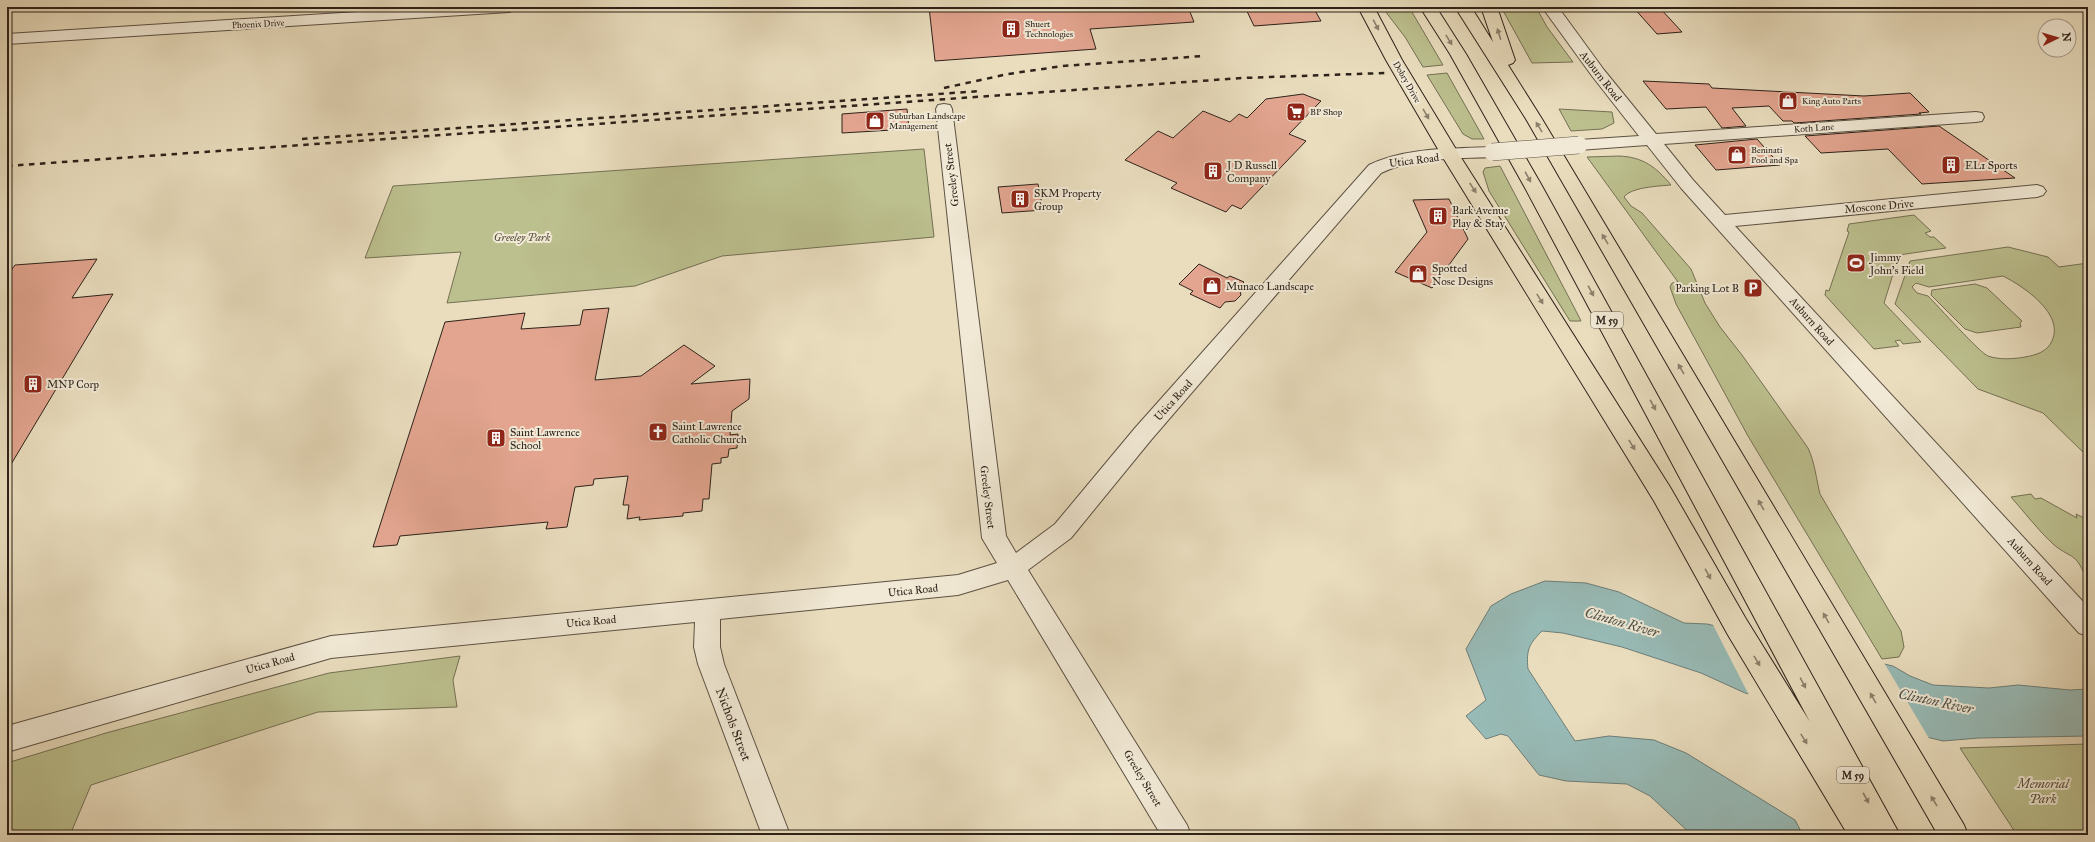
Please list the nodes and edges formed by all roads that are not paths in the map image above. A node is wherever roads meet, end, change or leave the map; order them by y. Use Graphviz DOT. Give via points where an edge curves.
graph roads {
  1 [pos="509,7"];
  2 [pos="1366,7"];
  3 [pos="1428,7"];
  4 [pos="1463,7"];
  5 [pos="1489,7"];
  6 [pos="1550,7"];
  7 [pos="322,13"];
  8 [pos="7,39"];
  9 [pos="1514,84"];
  10 [pos="944,109"];
  11 [pos="1976,117"];
  12 [pos="1651,140"];
  13 [pos="1451,156"];
  14 [pos="2037,192"];
  15 [pos="1721,221"];
  16 [pos="1012,568"];
  17 [pos="708,610"];
  18 [pos="2088,625"];
  19 [pos="7,739"];
  20 [pos="776,835"];
  21 [pos="1177,835"];
  22 [pos="1864,835"];
  23 [pos="1886,835"];
  24 [pos="1954,835"];
  1 -- 7 [label="street, Phoenix Drive"];
  2 -- 13 [label="main road, Dobry Drive, one-way"];
  3 -- 23 [label="main road, M 59, one-way" via="1526,172"];
  4 -- 9 [label="main road"];
  9 -- 5 [label="main road, one-way"];
  6 -- 12 [label="street, Auburn Road"];
  7 -- 8 [label="street, Phoenix Drive"];
  24 -- 9 [label="main road, one-way"];
  10 -- 16 [label="street, Greeley Street" via="992,526 996,544"];
  11 -- 12 [label="street, Koth Lane"];
  12 -- 13 [label="street, Utica Road, bridge"];
  12 -- 15 [label="street, Auburn Road"];
  13 -- 16 [label="street, Utica Road" via="1400,160 1382,165 1375,170 1143,434 1062,531 1038,552"];
  13 -- 22 [label="main road, Dobry Drive, one-way" via="1662,494 1737,627"];
  14 -- 15 [label="street, Moscone Drive"];
  15 -- 18 [label="street, Auburn Road"];
  16 -- 17 [label="street, Utica Road" via="958,585"];
  16 -- 21 [label="street, Greeley Street"];
  17 -- 19 [label="street, Utica Road" via="331,647"];
  17 -- 20 [label="street, Nichols Street" via="707,647 711,664"];
}
